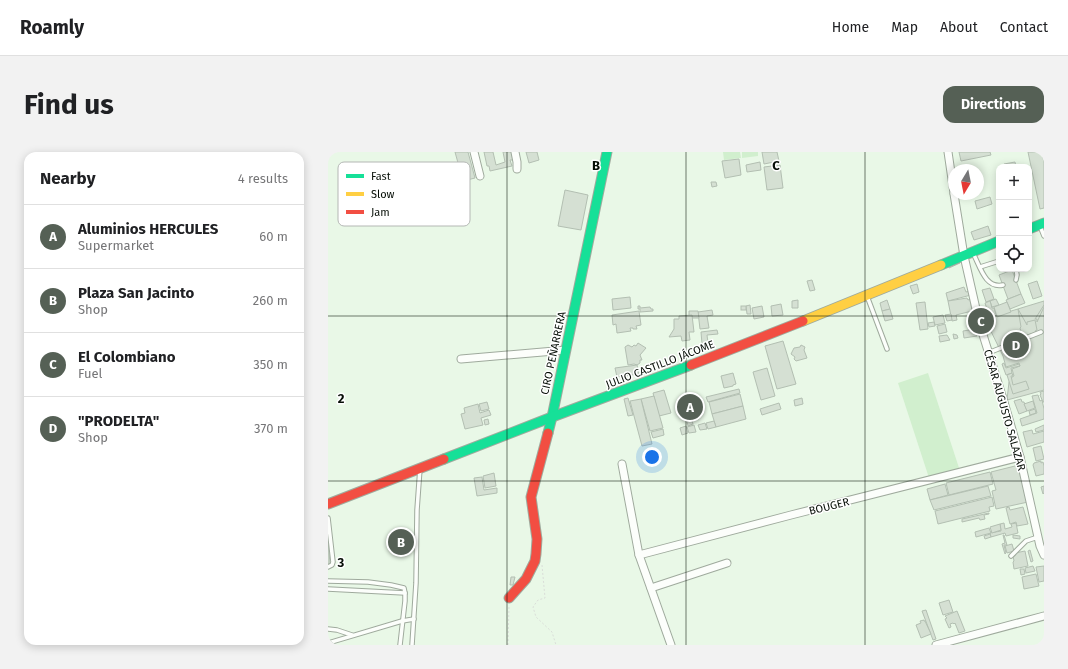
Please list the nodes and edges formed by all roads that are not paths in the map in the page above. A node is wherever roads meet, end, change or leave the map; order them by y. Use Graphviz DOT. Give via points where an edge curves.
graph roads {
  1 [pos="474,152"];
  2 [pos="515,152"];
  3 [pos="607,152"];
  4 [pos="948,152"];
  5 [pos="950,164"];
  6 [pos="517,169"];
  7 [pos="480,176"];
  8 [pos="956,200"];
  9 [pos="1042,224"];
  10 [pos="1032,228"];
  11 [pos="1044,236"];
  12 [pos="996,242"];
  13 [pos="968,253"];
  14 [pos="996,262"];
  15 [pos="980,267"];
  16 [pos="1016,272"];
  17 [pos="1016,280"];
  18 [pos="1003,285"];
  19 [pos="867,295"];
  20 [pos="1041,332"];
  21 [pos="566,350"];
  22 [pos="887,350"];
  23 [pos="988,352"];
  24 [pos="460,359"];
  25 [pos="552,417"];
  26 [pos="1020,457"];
  27 [pos="622,464"];
  28 [pos="420,468"];
  29 [pos="328,504"];
  30 [pos="328,518"];
  31 [pos="1038,537"];
  32 [pos="1042,544"];
  33 [pos="639,555"];
  34 [pos="1044,555"];
  35 [pos="1011,556"];
  36 [pos="727,563"];
  37 [pos="328,567"];
  38 [pos="328,580"];
  39 [pos="651,588"];
  40 [pos="328,589"];
  41 [pos="405,593"];
  42 [pos="509,598"];
  43 [pos="1044,616"];
  44 [pos="414,619"];
  45 [pos="402,621"];
  46 [pos="328,629"];
  47 [pos="353,636"];
  48 [pos="328,643"];
  49 [pos="400,645"];
  50 [pos="412,645"];
  51 [pos="671,645"];
  52 [pos="936,645"];
  1 -- 7 [label="street"];
  2 -- 6 [label="street"];
  3 -- 21 [label="main road, CIRO PEÑARRERA"];
  4 -- 5 [label="street, CÉSAR AUGUSTO SALAZAR"];
  8 -- 13 [label="street, CÉSAR AUGUSTO SALAZAR"];
  9 -- 10 [label="main road"];
  9 -- 11 [label="lane"];
  12 -- 13 [label="main road, JULIO CASTILLO JÁCOME"];
  13 -- 15 [label="lane"];
  13 -- 19 [label="main road, JULIO CASTILLO JÁCOME"];
  13 -- 23 [label="street, CÉSAR AUGUSTO SALAZAR" via="979,322"];
  14 -- 15 [label="lane"];
  15 -- 18 [label="lane" via="992,285"];
  16 -- 17 [label="lane"];
  19 -- 22 [label="lane"];
  19 -- 25 [label="main road, JULIO CASTILLO JÁCOME" via="708,359"];
  20 -- 23 [label="lane"];
  21 -- 24 [label="street"];
  21 -- 25 [label="main road, CIRO PEÑARRERA"];
  23 -- 26 [label="street, CÉSAR AUGUSTO SALAZAR"];
  25 -- 28 [label="main road, JULIO CASTILLO JÁCOME"];
  25 -- 42 [label="main road, CIRO PEÑARRERA" via="531,497 537,542 536,558 525,581"];
  26 -- 31 [label="street, CÉSAR AUGUSTO SALAZAR"];
  26 -- 33 [label="street, BOUGER"];
  27 -- 33 [label="street"];
  28 -- 29 [label="main road, JULIO CASTILLO JÁCOME"];
  28 -- 44 [label="lane"];
  30 -- 37 [label="lane" via="333,562"];
  31 -- 32 [label="street, CÉSAR AUGUSTO SALAZAR"];
  31 -- 35 [label="lane" via="1026,540"];
  32 -- 34 [label="street, CÉSAR AUGUSTO SALAZAR"];
  33 -- 39 [label="street"];
  36 -- 39 [label="street"];
  38 -- 41 [label="lane" via="391,585 402,587"];
  39 -- 51 [label="street"];
  40 -- 41 [label="lane"];
  41 -- 45 [label="lane"];
  43 -- 52 [label="street"];
  44 -- 45 [label="lane"];
  44 -- 50 [label="lane"];
  45 -- 47 [label="lane"];
  45 -- 49 [label="lane"];
  46 -- 47 [label="lane"];
  47 -- 48 [label="lane"];
}
